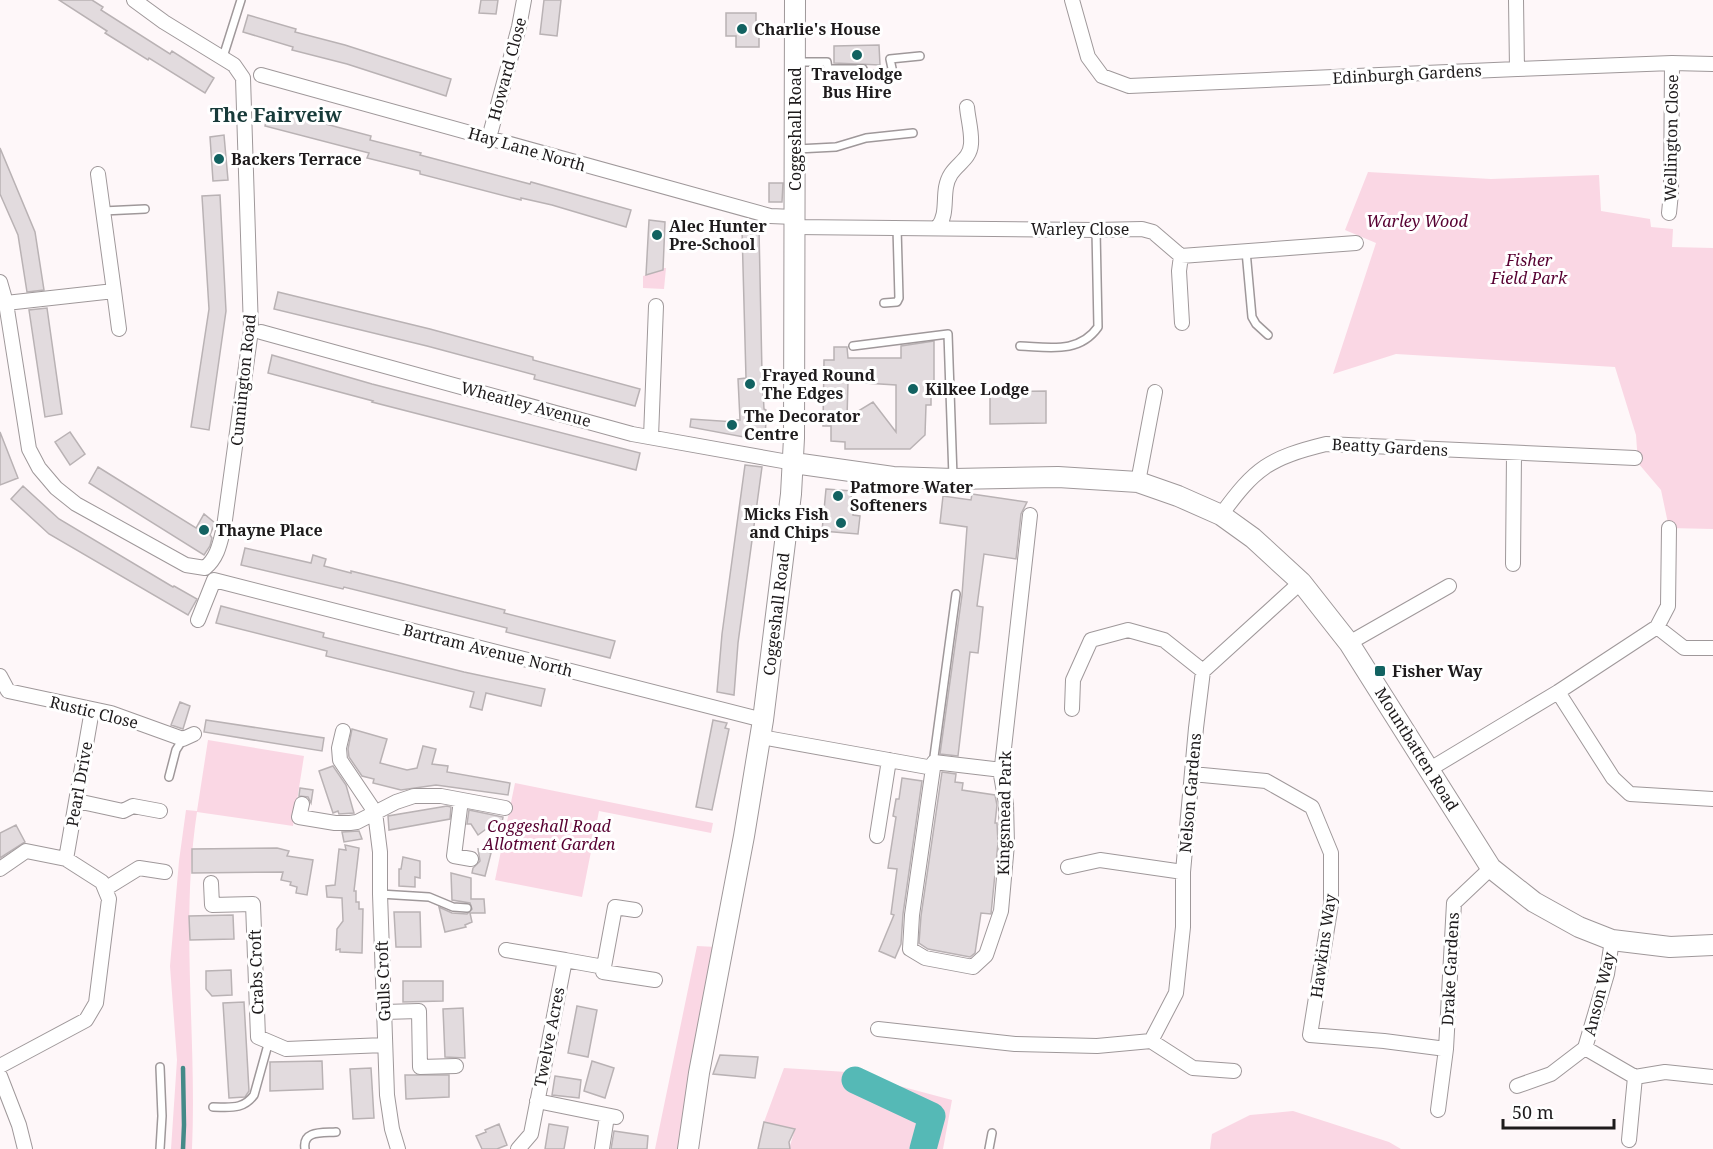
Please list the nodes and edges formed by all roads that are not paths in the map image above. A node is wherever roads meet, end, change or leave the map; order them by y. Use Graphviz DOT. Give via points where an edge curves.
graph roads {
  1 [pos="241,0"];
  2 [pos="524,0"];
  3 [pos="795,0"];
  4 [pos="1072,0"];
  5 [pos="1516,0"];
  6 [pos="137,1"];
  7 [pos="920,56"];
  8 [pos="223,57"];
  9 [pos="795,62"];
  10 [pos="1672,63"];
  11 [pos="1713,64"];
  12 [pos="1517,69"];
  13 [pos="261,75"];
  14 [pos="967,107"];
  15 [pos="913,133"];
  16 [pos="489,138"];
  17 [pos="795,149"];
  18 [pos="98,174"];
  19 [pos="144,210"];
  20 [pos="103,211"];
  21 [pos="1669,213"];
  22 [pos="794,222"];
  23 [pos="938,227"];
  24 [pos="897,228"];
  25 [pos="1096,230"];
  26 [pos="1356,243"];
  27 [pos="1246,251"];
  28 [pos="1181,256"];
  29 [pos="0,282"];
  30 [pos="114,291"];
  31 [pos="6,303"];
  32 [pos="884,303"];
  33 [pos="656,306"];
  34 [pos="1182,323"];
  35 [pos="119,329"];
  36 [pos="261,332"];
  37 [pos="1268,335"];
  38 [pos="853,346"];
  39 [pos="1020,346"];
  40 [pos="1155,392"];
  41 [pos="651,437"];
  42 [pos="1514,454"];
  43 [pos="1635,458"];
  44 [pos="794,463"];
  45 [pos="953,479"];
  46 [pos="1138,482"];
  47 [pos="1030,515"];
  48 [pos="1221,515"];
  49 [pos="1669,528"];
  50 [pos="1512,564"];
  51 [pos="1301,582"];
  52 [pos="1449,586"];
  53 [pos="956,594"];
  54 [pos="198,621"];
  55 [pos="1657,627"];
  56 [pos="1349,643"];
  57 [pos="1713,648"];
  58 [pos="1203,671"];
  59 [pos="0,676"];
  60 [pos="1558,692"];
  61 [pos="1072,709"];
  62 [pos="92,710"];
  63 [pos="762,728"];
  64 [pos="343,731"];
  65 [pos="189,736"];
  66 [pos="889,760"];
  67 [pos="933,765"];
  68 [pos="1430,769"];
  69 [pos="1002,770"];
  70 [pos="1192,774"];
  71 [pos="169,777"];
  72 [pos="1713,799"];
  73 [pos="461,800"];
  74 [pos="77,801"];
  75 [pos="302,804"];
  76 [pos="505,808"];
  77 [pos="160,811"];
  78 [pos="375,812"];
  79 [pos="877,836"];
  80 [pos="66,859"];
  81 [pos="471,860"];
  82 [pos="1068,867"];
  83 [pos="1491,868"];
  84 [pos="0,869"];
  85 [pos="165,872"];
  86 [pos="1183,872"];
  87 [pos="211,883"];
  88 [pos="105,889"];
  89 [pos="380,894"];
  90 [pos="467,908"];
  91 [pos="635,910"];
  92 [pos="1612,940"];
  93 [pos="1713,945"];
  94 [pos="506,950"];
  95 [pos="565,960"];
  96 [pos="604,967"];
  97 [pos="655,980"];
  98 [pos="384,1012"];
  99 [pos="878,1029"];
  100 [pos="1310,1035"];
  101 [pos="269,1041"];
  102 [pos="1151,1041"];
  103 [pos="385,1045"];
  104 [pos="1585,1048"];
  105 [pos="1446,1049"];
  106 [pos="0,1066"];
  107 [pos="456,1066"];
  108 [pos="160,1067"];
  109 [pos="1234,1071"];
  110 [pos="0,1076"];
  111 [pos="1635,1077"];
  112 [pos="1713,1077"];
  113 [pos="1517,1086"];
  114 [pos="537,1101"];
  115 [pos="213,1107"];
  116 [pos="1438,1110"];
  117 [pos="336,1132"];
  118 [pos="992,1133"];
  119 [pos="1629,1140"];
  120 [pos="25,1148"];
  121 [pos="10,1149"];
  122 [pos="160,1149"];
  123 [pos="305,1149"];
  124 [pos="398,1149"];
  125 [pos="518,1149"];
  126 [pos="602,1149"];
  127 [pos="688,1149"];
  128 [pos="989,1149"];
  1 -- 8 [label="lane"];
  2 -- 16 [label="street, Howard Close"];
  3 -- 9 [label="street, Coggeshall Road"];
  4 -- 12 [label="street, Edinburgh Gardens" via="1088,57 1102,76 1129,86"];
  5 -- 12 [label="street"];
  6 -- 8 [label="street"];
  7 -- 9 [label="lane" via="890,59 893,73 865,75 863,69 828,69 827,62"];
  8 -- 31 [label="street, Cunnington Road" via="243,78 251,330 224,527 218,552 205,568 186,565 76,504 39,468 29,449"];
  9 -- 17 [label="street, Coggeshall Road"];
  10 -- 11 [label="street, Edinburgh Gardens"];
  10 -- 12 [label="street, Edinburgh Gardens"];
  10 -- 21 [label="street, Wellington Close"];
  13 -- 16 [label="street, Hay Lane North"];
  14 -- 23 [label="street" via="971,144 966,159 951,174 946,186 945,214"];
  15 -- 17 [label="lane" via="866,138 836,147"];
  16 -- 22 [label="street, Hay Lane North"];
  17 -- 22 [label="street, Coggeshall Road"];
  18 -- 20 [label="street"];
  19 -- 20 [label="lane"];
  20 -- 30 [label="street"];
  22 -- 24 [label="street, Warley Close"];
  22 -- 44 [label="street, Coggeshall Road"];
  23 -- 24 [label="street, Warley Close"];
  23 -- 25 [label="street, Warley Close"];
  24 -- 32 [label="lane" via="899,298 897,302"];
  25 -- 28 [label="street, Warley Close" via="1153,232"];
  25 -- 39 [label="lane" via="1098,327 1091,337 1075,346"];
  26 -- 27 [label="street"];
  27 -- 28 [label="street"];
  27 -- 37 [label="lane" via="1252,317"];
  28 -- 34 [label="street"];
  29 -- 31 [label="street"];
  30 -- 31 [label="street"];
  30 -- 35 [label="street"];
  33 -- 41 [label="street"];
  36 -- 41 [label="street, Wheatley Avenue"];
  38 -- 45 [label="lane" via="948,334"];
  40 -- 46 [label="street"];
  41 -- 44 [label="street, Wheatley Avenue"];
  42 -- 43 [label="street, Beatty Gardens"];
  42 -- 48 [label="street, Beatty Gardens" via="1326,444 1293,452 1263,466"];
  42 -- 50 [label="street"];
  44 -- 45 [label="street, Mountbatten Road" via="893,477"];
  44 -- 63 [label="street, Coggeshall Road"];
  45 -- 46 [label="street, Mountbatten Road" via="1058,477"];
  46 -- 48 [label="street, Mountbatten Road"];
  47 -- 69 [label="street, Kingsmead Park"];
  48 -- 51 [label="street, Mountbatten Road"];
  49 -- 55 [label="street" via="1668,606"];
  51 -- 56 [label="street, Mountbatten Road"];
  51 -- 58 [label="street"];
  52 -- 56 [label="street"];
  53 -- 67 [label="lane"];
  54 -- 63 [label="street, Bartram Avenue North" via="214,580"];
  55 -- 57 [label="street" via="1684,648"];
  55 -- 60 [label="street"];
  56 -- 68 [label="street, Mountbatten Road"];
  58 -- 61 [label="street" via="1164,640 1128,630 1091,640 1073,680"];
  58 -- 70 [label="street, Nelson Gardens"];
  59 -- 62 [label="street, Rustic Close" via="8,692"];
  60 -- 68 [label="street"];
  60 -- 72 [label="street" via="1613,778 1630,794"];
  62 -- 65 [label="street, Rustic Close"];
  62 -- 74 [label="street, Pearl Drive"];
  63 -- 66 [label="street"];
  63 -- 127 [label="street, Coggeshall Road"];
  64 -- 78 [label="street, Gulls Croft" via="340,760"];
  65 -- 71 [label="lane" via="176,750"];
  66 -- 67 [label="street"];
  66 -- 79 [label="street"];
  67 -- 69 [label="street"];
  67 -- 69 [label="street, Kingsmead Park" via="910,949 925,958 974,967 986,954 1001,911 1007,844"];
  68 -- 83 [label="street, Mountbatten Road"];
  70 -- 86 [label="street, Nelson Gardens"];
  70 -- 100 [label="street, Hawkins Way" via="1266,781 1312,807 1331,853 1331,904"];
  73 -- 76 [label="street"];
  73 -- 78 [label="street" via="414,796"];
  73 -- 81 [label="street" via="454,856"];
  74 -- 77 [label="street" via="123,811 133,806"];
  74 -- 80 [label="street, Pearl Drive"];
  75 -- 78 [label="street" via="299,817 335,823 357,822"];
  78 -- 89 [label="street, Gulls Croft"];
  80 -- 84 [label="street" via="26,852"];
  80 -- 88 [label="street" via="102,882"];
  82 -- 86 [label="street" via="1100,860"];
  83 -- 92 [label="street, Mountbatten Road" via="1534,902"];
  83 -- 105 [label="street, Drake Gardens" via="1454,903"];
  85 -- 88 [label="street" via="139,868"];
  86 -- 102 [label="street, Nelson Gardens" via="1183,927 1176,993"];
  87 -- 101 [label="street, Crabs Croft" via="212,904 253,904 258,1037"];
  88 -- 106 [label="street" via="109,898 96,1003 86,1020"];
  89 -- 90 [label="lane" via="429,897"];
  89 -- 98 [label="street, Gulls Croft"];
  91 -- 96 [label="street" via="615,907"];
  92 -- 93 [label="street, Mountbatten Road" via="1670,947"];
  92 -- 104 [label="street, Anson Way"];
  94 -- 95 [label="street"];
  95 -- 96 [label="street"];
  95 -- 114 [label="street, Twelve Acres"];
  96 -- 97 [label="street" via="603,972"];
  98 -- 103 [label="street, Gulls Croft"];
  98 -- 107 [label="street" via="419,1011 420,1067"];
  99 -- 102 [label="street" via="1015,1044 1097,1046"];
  100 -- 105 [label="street, Drake Gardens"];
  101 -- 103 [label="street" via="286,1049"];
  101 -- 115 [label="lane" via="249,1102 241,1107"];
  102 -- 109 [label="street" via="1193,1068"];
  103 -- 124 [label="street, Gulls Croft" via="387,1095"];
  104 -- 111 [label="street, Anson Way"];
  104 -- 113 [label="street, Anson Way" via="1551,1074"];
  105 -- 116 [label="street, Drake Gardens"];
  108 -- 122 [label="lane"];
  110 -- 120 [label="street"];
  111 -- 112 [label="street" via="1665,1072"];
  111 -- 119 [label="street"];
  114 -- 125 [label="street, Twelve Acres" via="531,1134"];
  114 -- 126 [label="street" via="611,1117"];
  117 -- 123 [label="lane" via="312,1134 304,1143"];
  118 -- 128 [label="lane"];
  120 -- 121 [label="street"];
}
